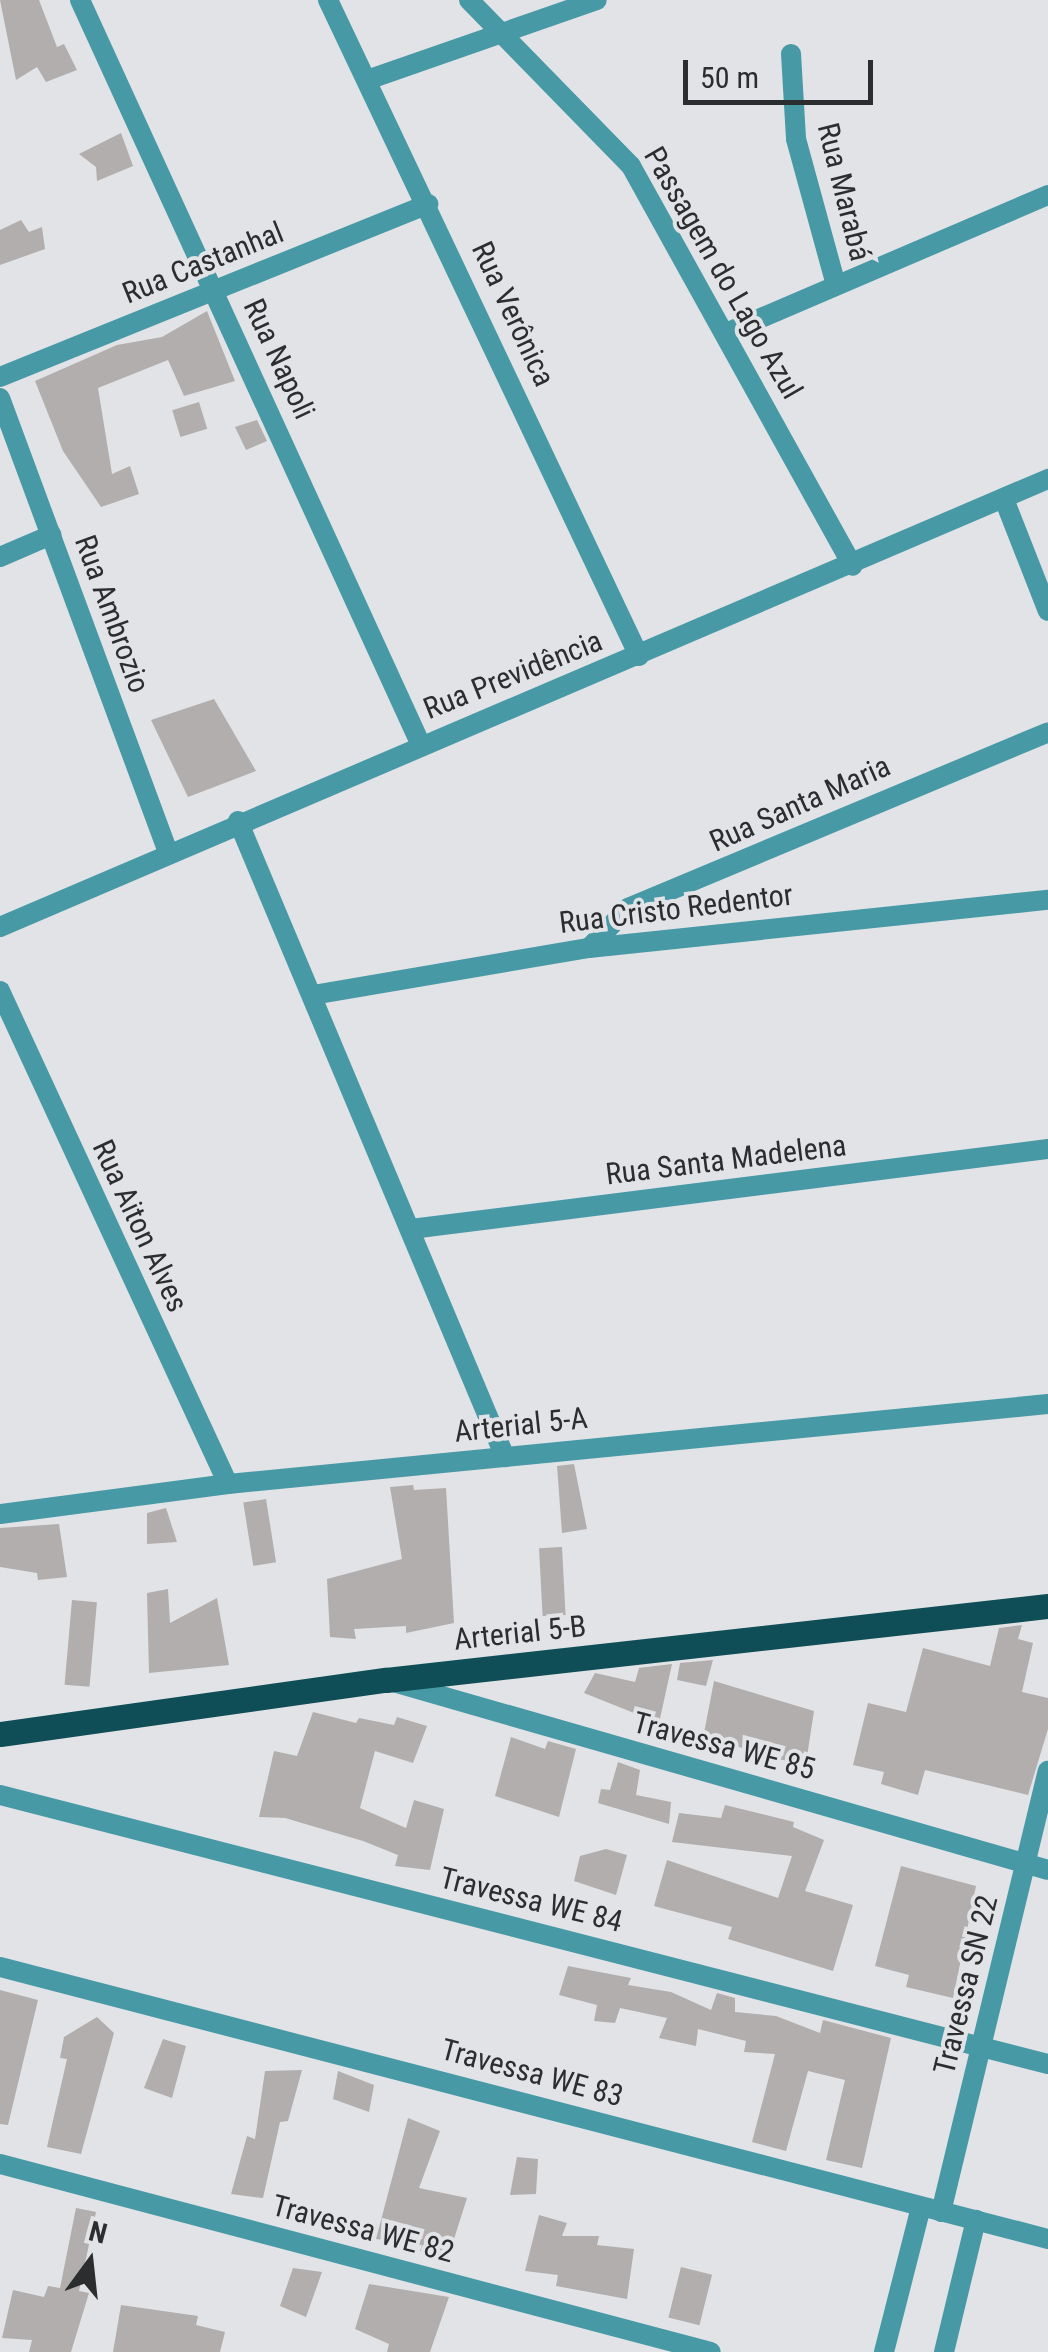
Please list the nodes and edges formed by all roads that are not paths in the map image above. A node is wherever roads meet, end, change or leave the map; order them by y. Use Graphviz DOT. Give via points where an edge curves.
graph roads {
  1 [pos="80,0"];
  2 [pos="328,0"];
  3 [pos="469,0"];
  4 [pos="598,0"];
  5 [pos="507,36"];
  6 [pos="791,54"];
  7 [pos="370,79"];
  8 [pos="1048,195"];
  9 [pos="428,204"];
  10 [pos="836,285"];
  11 [pos="214,290"];
  12 [pos="726,333"];
  13 [pos="0,377"];
  14 [pos="0,398"];
  15 [pos="1048,479"];
  16 [pos="1004,500"];
  17 [pos="50,535"];
  18 [pos="0,557"];
  19 [pos="853,566"];
  20 [pos="1048,611"];
  21 [pos="639,656"];
  22 [pos="1048,732"];
  23 [pos="421,745"];
  24 [pos="238,821"];
  25 [pos="168,851"];
  26 [pos="1048,900"];
  27 [pos="0,927"];
  28 [pos="589,948"];
  29 [pos="0,991"];
  30 [pos="313,996"];
  31 [pos="1048,1149"];
  32 [pos="411,1230"];
  33 [pos="1048,1404"];
  34 [pos="505,1456"];
  35 [pos="228,1484"];
  36 [pos="0,1514"];
  37 [pos="1048,1606"];
  38 [pos="386,1680"];
  39 [pos="0,1734"];
  40 [pos="1048,1771"];
  41 [pos="0,1795"];
  42 [pos="1026,1864"];
  43 [pos="1048,1870"];
  44 [pos="0,1967"];
  45 [pos="982,2045"];
  46 [pos="1048,2064"];
  47 [pos="0,2164"];
  48 [pos="931,2210"];
  49 [pos="976,2220"];
  50 [pos="1048,2239"];
  51 [pos="710,2352"];
  52 [pos="884,2352"];
  53 [pos="944,2352"];
  1 -- 11 [label="street, Rua Napoli"];
  2 -- 7 [label="street, Rua Verônica"];
  3 -- 5 [label="street, Passagem do Lago Azul"];
  4 -- 5 [label="street"];
  5 -- 7 [label="street"];
  5 -- 12 [label="street, Passagem do Lago Azul" via="631,166"];
  6 -- 10 [label="street, Rua Marabá" via="796,139"];
  7 -- 9 [label="street, Rua Verônica"];
  8 -- 10 [label="street"];
  9 -- 11 [label="street, Rua Castanhal"];
  9 -- 21 [label="street, Rua Verônica"];
  10 -- 12 [label="street"];
  11 -- 13 [label="street, Rua Castanhal"];
  11 -- 23 [label="street, Rua Napoli"];
  12 -- 19 [label="street, Passagem do Lago Azul"];
  14 -- 17 [label="street, Rua Ambrozio"];
  15 -- 16 [label="street, Rua Previdência"];
  16 -- 19 [label="street, Rua Previdência"];
  16 -- 20 [label="street"];
  17 -- 18 [label="street"];
  17 -- 25 [label="street, Rua Ambrozio"];
  19 -- 21 [label="street, Rua Previdência"];
  21 -- 23 [label="street, Rua Previdência"];
  22 -- 28 [label="street, Rua Santa Maria" via="628,908"];
  23 -- 24 [label="street, Rua Previdência"];
  24 -- 25 [label="street, Rua Previdência"];
  24 -- 30 [label="street"];
  25 -- 27 [label="street, Rua Previdência"];
  26 -- 28 [label="street, Rua Cristo Redentor"];
  28 -- 30 [label="street, Rua Cristo Redentor"];
  29 -- 35 [label="street, Rua Aiton Alves"];
  30 -- 32 [label="street"];
  31 -- 32 [label="street, Rua Santa Madelena"];
  32 -- 34 [label="street"];
  33 -- 34 [label="street, Arterial 5-A"];
  34 -- 35 [label="street, Arterial 5-A"];
  35 -- 36 [label="street, Arterial 5-A"];
  37 -- 38 [label="main road, Arterial 5-B"];
  38 -- 39 [label="main road, Arterial 5-B"];
  38 -- 42 [label="street, Travessa WE 85"];
  40 -- 42 [label="street, Travessa SN 22"];
  41 -- 45 [label="street, Travessa WE 84"];
  42 -- 43 [label="street, Travessa WE 85"];
  42 -- 45 [label="street, Travessa SN 22"];
  44 -- 48 [label="street, Travessa WE 83"];
  45 -- 46 [label="street, Travessa WE 84"];
  45 -- 48 [label="street, Travessa SN 22"];
  47 -- 51 [label="street, Travessa WE 82"];
  48 -- 49 [label="street, Travessa WE 83"];
  48 -- 52 [label="street, Travessa SN 22"];
  49 -- 50 [label="street, Travessa WE 83"];
  49 -- 53 [label="street"];
}
